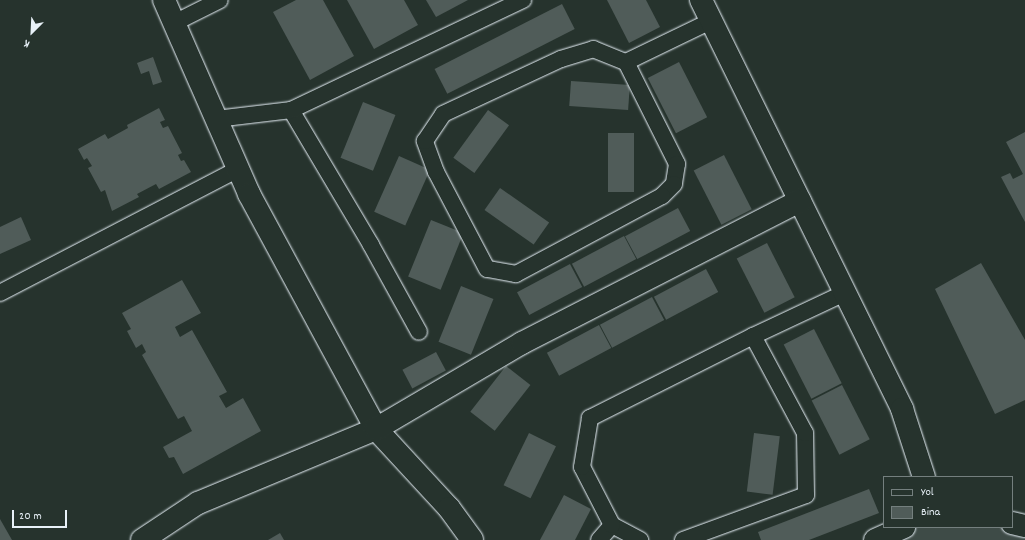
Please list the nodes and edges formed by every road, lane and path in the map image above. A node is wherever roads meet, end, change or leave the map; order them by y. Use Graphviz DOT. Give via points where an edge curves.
graph roads {
  1 [pos="164,0"];
  2 [pos="220,0"];
  3 [pos="523,0"];
  4 [pos="701,0"];
  5 [pos="711,21"];
  6 [pos="174,23"];
  7 [pos="626,62"];
  8 [pos="291,110"];
  9 [pos="216,119"];
  10 [pos="238,169"];
  11 [pos="800,201"];
  12 [pos="0,293"];
  13 [pos="845,293"];
  14 [pos="419,332"];
  15 [pos="753,336"];
  16 [pos="376,429"];
  17 [pos="924,476"];
  18 [pos="1013,523"];
  19 [pos="612,525"];
  20 [pos="1025,526"];
  21 [pos="902,528"];
  22 [pos="142,540"];
  23 [pos="472,540"];
  24 [pos="599,540"];
  25 [pos="640,540"];
  26 [pos="682,540"];
  27 [pos="875,540"];
  1 -- 6 [label="street"];
  2 -- 6 [label="street"];
  3 -- 8 [label="street"];
  4 -- 5 [label="street"];
  5 -- 7 [label="street"];
  5 -- 11 [label="street"];
  6 -- 9 [label="street"];
  7 -- 7 [label="street" via="677,164 674,184 662,196 516,274 487,269 436,172 425,141 444,114 561,59 593,50"];
  8 -- 9 [label="street"];
  8 -- 14 [label="street"];
  9 -- 10 [label="street"];
  10 -- 12 [label="street"];
  10 -- 16 [label="street" via="249,194"];
  11 -- 13 [label="street"];
  11 -- 16 [label="street" via="522,343"];
  13 -- 15 [label="street"];
  13 -- 17 [label="street" via="902,409"];
  15 -- 19 [label="street" via="590,418 582,467"];
  15 -- 26 [label="street" via="805,433 806,495"];
  16 -- 22 [label="street" via="198,503"];
  16 -- 23 [label="street" via="449,508"];
  18 -- 20 [label="street"];
  19 -- 24 [label="street"];
  19 -- 25 [label="street"];
  21 -- 27 [label="street"];
}
